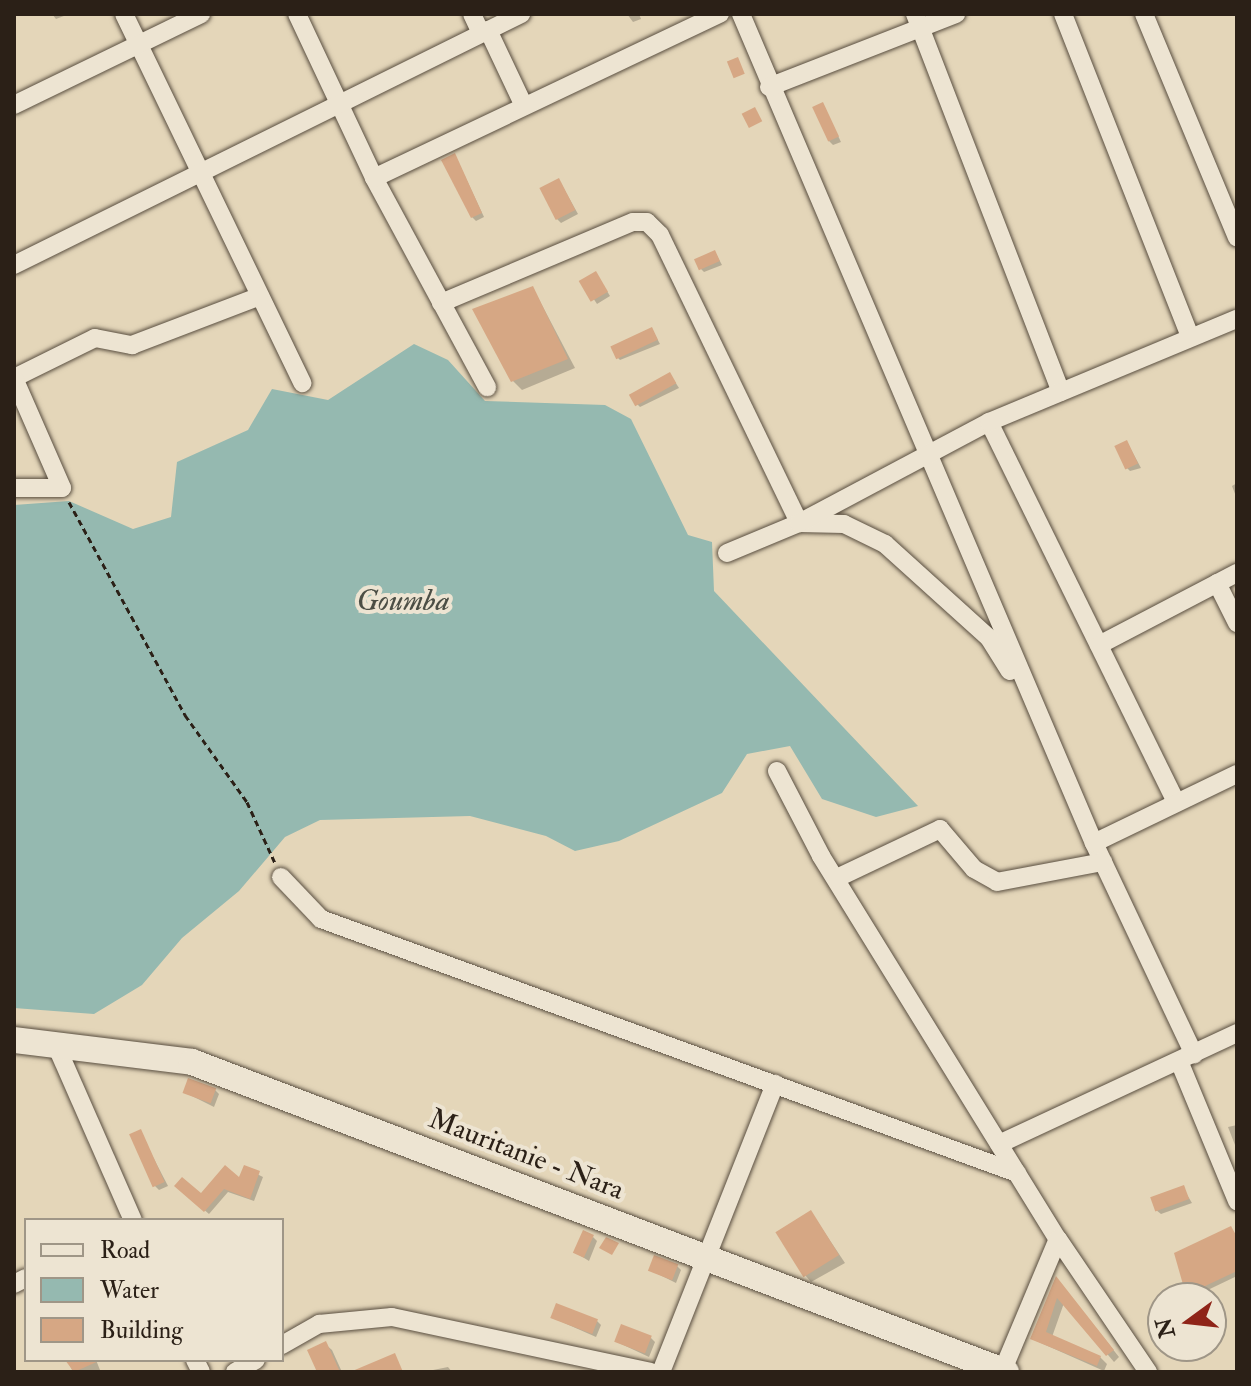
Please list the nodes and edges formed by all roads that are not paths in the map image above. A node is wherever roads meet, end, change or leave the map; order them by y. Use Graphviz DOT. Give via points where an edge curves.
graph roads {
  1 [pos="124,14"];
  2 [pos="201,14"];
  3 [pos="297,14"];
  4 [pos="472,14"];
  5 [pos="521,14"];
  6 [pos="720,14"];
  7 [pos="741,14"];
  8 [pos="956,14"];
  9 [pos="1063,14"];
  10 [pos="1144,14"];
  11 [pos="917,20"];
  12 [pos="484,31"];
  13 [pos="139,45"];
  14 [pos="769,87"];
  15 [pos="339,104"];
  16 [pos="14,105"];
  17 [pos="524,106"];
  18 [pos="199,170"];
  19 [pos="374,178"];
  20 [pos="1237,237"];
  21 [pos="14,265"];
  22 [pos="260,296"];
  23 [pos="441,303"];
  24 [pos="1237,319"];
  25 [pos="1190,337"];
  26 [pos="14,378"];
  27 [pos="302,383"];
  28 [pos="487,387"];
  29 [pos="1061,392"];
  30 [pos="989,422"];
  31 [pos="926,455"];
  32 [pos="14,488"];
  33 [pos="799,523"];
  34 [pos="727,553"];
  35 [pos="1237,573"];
  36 [pos="1217,583"];
  37 [pos="1237,623"];
  38 [pos="1099,645"];
  39 [pos="1038,713"];
  40 [pos="777,771"];
  41 [pos="1237,774"];
  42 [pos="1176,802"];
  43 [pos="1094,843"];
  44 [pos="1103,862"];
  45 [pos="281,877"];
  46 [pos="837,878"];
  47 [pos="1237,1033"];
  48 [pos="14,1040"];
  49 [pos="56,1045"];
  50 [pos="1187,1058"];
  51 [pos="775,1084"];
  52 [pos="999,1144"];
  53 [pos="1017,1173"];
  54 [pos="1237,1201"];
  55 [pos="132,1218"];
  56 [pos="1058,1239"];
  57 [pos="707,1258"];
  58 [pos="284,1344"];
  59 [pos="252,1362"];
  60 [pos="235,1372"];
  61 [pos="650,1372"];
  62 [pos="661,1372"];
  63 [pos="1003,1372"];
  64 [pos="1148,1372"];
  1 -- 13 [label="street"];
  2 -- 13 [label="street"];
  3 -- 15 [label="street"];
  4 -- 12 [label="street"];
  5 -- 12 [label="street"];
  6 -- 17 [label="street"];
  7 -- 14 [label="street"];
  8 -- 11 [label="street"];
  9 -- 25 [label="street"];
  10 -- 20 [label="street"];
  11 -- 14 [label="street"];
  11 -- 29 [label="street"];
  12 -- 15 [label="street"];
  12 -- 17 [label="street"];
  13 -- 16 [label="street"];
  13 -- 18 [label="street"];
  14 -- 31 [label="street"];
  15 -- 18 [label="street"];
  15 -- 19 [label="street"];
  17 -- 19 [label="street"];
  18 -- 21 [label="street"];
  18 -- 22 [label="street"];
  19 -- 23 [label="street"];
  22 -- 26 [label="street" via="132,345 95,338"];
  22 -- 27 [label="street"];
  23 -- 28 [label="street"];
  23 -- 33 [label="street" via="633,222 647,222 668,249"];
  24 -- 25 [label="street"];
  25 -- 29 [label="street"];
  26 -- 32 [label="street" via="62,488"];
  29 -- 30 [label="street"];
  30 -- 31 [label="street"];
  30 -- 38 [label="street"];
  31 -- 33 [label="street"];
  31 -- 39 [label="street"];
  33 -- 34 [label="street"];
  33 -- 39 [label="street" via="844,524 885,544 989,638"];
  35 -- 36 [label="street"];
  36 -- 37 [label="street"];
  36 -- 38 [label="street"];
  38 -- 42 [label="street"];
  39 -- 43 [label="street"];
  40 -- 46 [label="street"];
  41 -- 42 [label="street"];
  42 -- 43 [label="street"];
  43 -- 44 [label="street"];
  44 -- 46 [label="street" via="997,882 974,869 940,829"];
  44 -- 50 [label="street"];
  45 -- 51 [label="street" via="321,919"];
  46 -- 52 [label="street"];
  47 -- 50 [label="street"];
  48 -- 49 [label="main road, Mauritanie - Nara"];
  49 -- 55 [label="street"];
  49 -- 57 [label="main road, Mauritanie - Nara" via="192,1062"];
  50 -- 52 [label="street"];
  50 -- 54 [label="street"];
  51 -- 53 [label="street"];
  51 -- 57 [label="street"];
  52 -- 53 [label="street"];
  53 -- 56 [label="street"];
  56 -- 63 [label="street"];
  56 -- 64 [label="street"];
  57 -- 62 [label="street"];
  57 -- 63 [label="main road, Mauritanie - Nara"];
  58 -- 61 [label="street" via="319,1324 392,1317"];
  59 -- 60 [label="street"];
}
